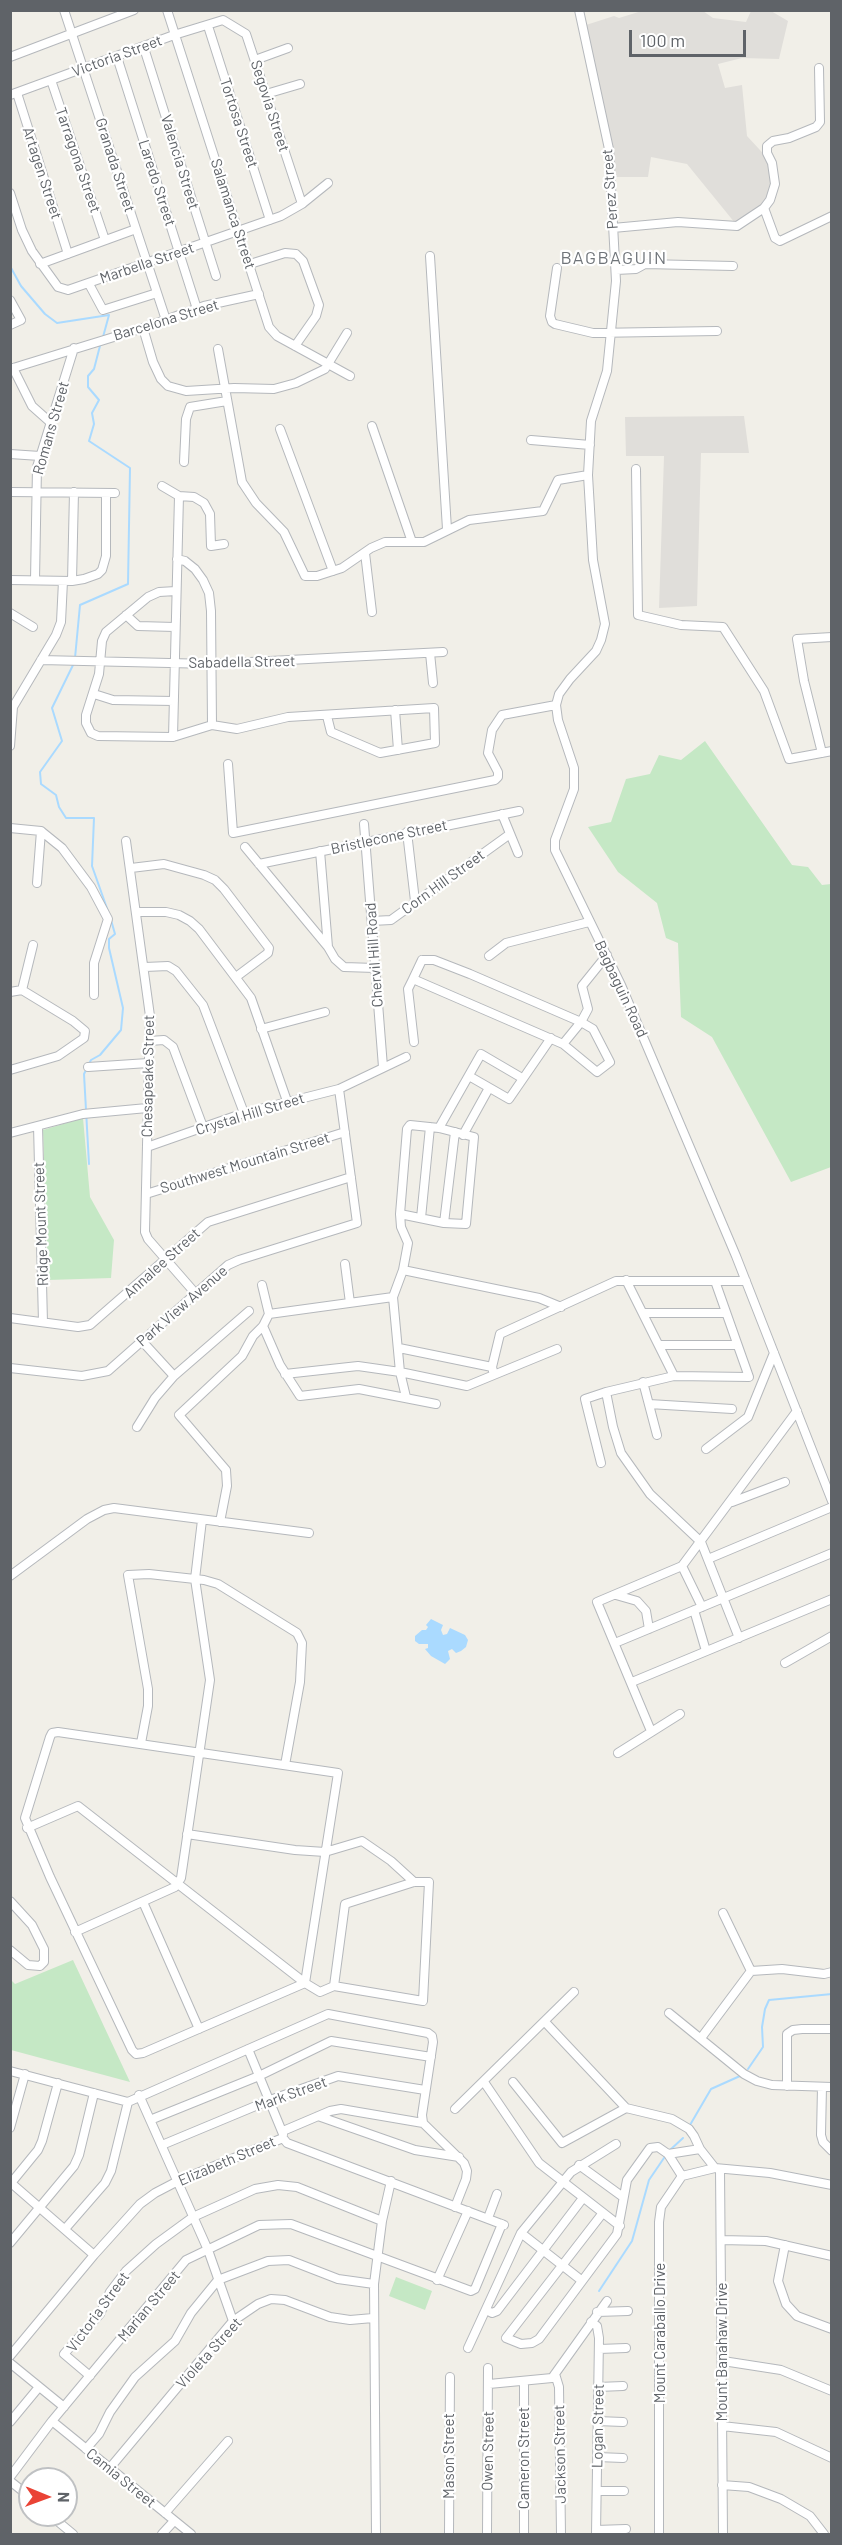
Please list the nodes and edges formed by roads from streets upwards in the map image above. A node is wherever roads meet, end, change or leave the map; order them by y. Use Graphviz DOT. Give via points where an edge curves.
graph roads {
  1 [pos="64,10"];
  2 [pos="134,10"];
  3 [pos="167,10"];
  4 [pos="579,10"];
  5 [pos="223,20"];
  6 [pos="208,26"];
  7 [pos="72,34"];
  8 [pos="174,35"];
  9 [pos="144,48"];
  10 [pos="288,48"];
  11 [pos="10,57"];
  12 [pos="117,57"];
  13 [pos="255,60"];
  14 [pos="819,68"];
  15 [pos="83,69"];
  16 [pos="51,80"];
  17 [pos="300,84"];
  18 [pos="14,94"];
  19 [pos="266,94"];
  20 [pos="328,183"];
  21 [pos="10,193"];
  22 [pos="302,204"];
  23 [pos="764,208"];
  24 [pos="831,216"];
  25 [pos="270,220"];
  26 [pos="613,228"];
  27 [pos="136,229"];
  28 [pos="238,231"];
  29 [pos="105,240"];
  30 [pos="206,243"];
  31 [pos="179,253"];
  32 [pos="68,254"];
  33 [pos="430,256"];
  34 [pos="40,264"];
  35 [pos="148,264"];
  36 [pos="250,264"];
  37 [pos="733,266"];
  38 [pos="557,268"];
  39 [pos="616,270"];
  40 [pos="216,276"];
  41 [pos="89,284"];
  42 [pos="157,292"];
  43 [pos="258,294"];
  44 [pos="10,300"];
  45 [pos="197,309"];
  46 [pos="166,320"];
  47 [pos="10,325"];
  48 [pos="143,328"];
  49 [pos="717,331"];
  50 [pos="611,332"];
  51 [pos="347,333"];
  52 [pos="295,346"];
  53 [pos="74,348"];
  54 [pos="218,349"];
  55 [pos="328,363"];
  56 [pos="12,368"];
  57 [pos="350,376"];
  58 [pos="225,388"];
  59 [pos="227,401"];
  60 [pos="50,422"];
  61 [pos="372,426"];
  62 [pos="280,429"];
  63 [pos="531,440"];
  64 [pos="590,445"];
  65 [pos="10,454"];
  66 [pos="40,456"];
  67 [pos="184,462"];
  68 [pos="636,469"];
  69 [pos="588,475"];
  70 [pos="162,486"];
  71 [pos="10,492"];
  72 [pos="35,492"];
  73 [pos="74,492"];
  74 [pos="106,493"];
  75 [pos="115,493"];
  76 [pos="179,496"];
  77 [pos="447,529"];
  78 [pos="412,542"];
  79 [pos="224,544"];
  80 [pos="365,553"];
  81 [pos="177,559"];
  82 [pos="333,572"];
  83 [pos="10,580"];
  84 [pos="35,580"];
  85 [pos="67,581"];
  86 [pos="176,591"];
  87 [pos="372,612"];
  88 [pos="10,613"];
  89 [pos="126,615"];
  90 [pos="33,627"];
  91 [pos="175,627"];
  92 [pos="831,637"];
  93 [pos="443,652"];
  94 [pos="430,653"];
  95 [pos="41,660"];
  96 [pos="101,661"];
  97 [pos="175,663"];
  98 [pos="212,664"];
  99 [pos="433,684"];
  100 [pos="94,694"];
  101 [pos="174,701"];
  102 [pos="556,705"];
  103 [pos="396,710"];
  104 [pos="327,716"];
  105 [pos="212,725"];
  106 [pos="173,737"];
  107 [pos="10,746"];
  108 [pos="398,750"];
  109 [pos="831,751"];
  110 [pos="822,753"];
  111 [pos="228,764"];
  112 [pos="519,811"];
  113 [pos="502,814"];
  114 [pos="364,824"];
  115 [pos="10,828"];
  116 [pos="41,831"];
  117 [pos="407,832"];
  118 [pos="510,834"];
  119 [pos="126,840"];
  120 [pos="364,842"];
  121 [pos="245,847"];
  122 [pos="320,851"];
  123 [pos="518,853"];
  124 [pos="260,864"];
  125 [pos="131,868"];
  126 [pos="37,883"];
  127 [pos="415,901"];
  128 [pos="137,912"];
  129 [pos="372,921"];
  130 [pos="590,922"];
  131 [pos="33,945"];
  132 [pos="327,947"];
  133 [pos="607,955"];
  134 [pos="489,956"];
  135 [pos="145,967"];
  136 [pos="375,968"];
  137 [pos="236,977"];
  138 [pos="412,979"];
  139 [pos="22,990"];
  140 [pos="10,992"];
  141 [pos="94,994"];
  142 [pos="325,1012"];
  143 [pos="581,1022"];
  144 [pos="261,1029"];
  145 [pos="550,1038"];
  146 [pos="149,1041"];
  147 [pos="414,1042"];
  148 [pos="563,1044"];
  149 [pos="406,1057"];
  150 [pos="148,1063"];
  151 [pos="88,1067"];
  152 [pos="383,1068"];
  153 [pos="10,1070"];
  154 [pos="469,1076"];
  155 [pos="522,1078"];
  156 [pos="489,1088"];
  157 [pos="339,1089"];
  158 [pos="286,1101"];
  159 [pos="147,1108"];
  160 [pos="244,1113"];
  161 [pos="38,1126"];
  162 [pos="203,1127"];
  163 [pos="430,1127"];
  164 [pos="439,1128"];
  165 [pos="345,1132"];
  166 [pos="10,1133"];
  167 [pos="459,1134"];
  168 [pos="147,1147"];
  169 [pos="351,1177"];
  170 [pos="146,1194"];
  171 [pos="399,1214"];
  172 [pos="421,1218"];
  173 [pos="444,1223"];
  174 [pos="164,1258"];
  175 [pos="345,1264"];
  176 [pos="404,1270"];
  177 [pos="626,1280"];
  178 [pos="715,1281"];
  179 [pos="746,1281"];
  180 [pos="262,1286"];
  181 [pos="196,1294"];
  182 [pos="393,1297"];
  183 [pos="350,1303"];
  184 [pos="561,1307"];
  185 [pos="249,1311"];
  186 [pos="643,1313"];
  187 [pos="726,1313"];
  188 [pos="269,1314"];
  189 [pos="10,1318"];
  190 [pos="43,1322"];
  191 [pos="263,1326"];
  192 [pos="141,1340"];
  193 [pos="659,1345"];
  194 [pos="737,1345"];
  195 [pos="399,1348"];
  196 [pos="557,1349"];
  197 [pos="774,1353"];
  198 [pos="492,1367"];
  199 [pos="10,1368"];
  200 [pos="400,1372"];
  201 [pos="285,1374"];
  202 [pos="174,1376"];
  203 [pos="495,1376"];
  204 [pos="674,1376"];
  205 [pos="643,1382"];
  206 [pos="606,1392"];
  207 [pos="406,1397"];
  208 [pos="436,1404"];
  209 [pos="649,1404"];
  210 [pos="732,1409"];
  211 [pos="796,1411"];
  212 [pos="137,1427"];
  213 [pos="657,1435"];
  214 [pos="706,1449"];
  215 [pos="601,1463"];
  216 [pos="785,1482"];
  217 [pos="831,1501"];
  218 [pos="730,1503"];
  219 [pos="831,1507"];
  220 [pos="202,1520"];
  221 [pos="220,1522"];
  222 [pos="309,1533"];
  223 [pos="701,1542"];
  224 [pos="831,1553"];
  225 [pos="708,1559"];
  226 [pos="682,1566"];
  227 [pos="10,1576"];
  228 [pos="195,1579"];
  229 [pos="616,1595"];
  230 [pos="724,1598"];
  231 [pos="831,1599"];
  232 [pos="698,1609"];
  233 [pos="649,1629"];
  234 [pos="831,1636"];
  235 [pos="739,1638"];
  236 [pos="615,1643"];
  237 [pos="706,1651"];
  238 [pos="785,1663"];
  239 [pos="632,1682"];
  240 [pos="680,1714"];
  241 [pos="651,1731"];
  242 [pos="141,1743"];
  243 [pos="201,1752"];
  244 [pos="618,1753"];
  245 [pos="285,1765"];
  246 [pos="27,1828"];
  247 [pos="188,1834"];
  248 [pos="326,1852"];
  249 [pos="414,1882"];
  250 [pos="179,1883"];
  251 [pos="10,1901"];
  252 [pos="143,1902"];
  253 [pos="723,1913"];
  254 [pos="75,1932"];
  255 [pos="10,1950"];
  256 [pos="751,1971"];
  257 [pos="831,1972"];
  258 [pos="305,1983"];
  259 [pos="334,1986"];
  260 [pos="574,1992"];
  261 [pos="669,2013"];
  262 [pos="545,2022"];
  263 [pos="199,2029"];
  264 [pos="831,2029"];
  265 [pos="701,2038"];
  266 [pos="248,2049"];
  267 [pos="431,2057"];
  268 [pos="10,2071"];
  269 [pos="25,2074"];
  270 [pos="259,2076"];
  271 [pos="484,2082"];
  272 [pos="513,2082"];
  273 [pos="58,2083"];
  274 [pos="787,2086"];
  275 [pos="822,2087"];
  276 [pos="831,2087"];
  277 [pos="425,2090"];
  278 [pos="94,2093"];
  279 [pos="139,2095"];
  280 [pos="270,2100"];
  281 [pos="128,2102"];
  282 [pos="626,2108"];
  283 [pos="455,2109"];
  284 [pos="318,2116"];
  285 [pos="150,2120"];
  286 [pos="423,2123"];
  287 [pos="10,2128"];
  288 [pos="283,2134"];
  289 [pos="616,2144"];
  290 [pos="162,2145"];
  291 [pos="700,2149"];
  292 [pos="831,2151"];
  293 [pos="668,2154"];
  294 [pos="459,2157"];
  295 [pos="579,2165"];
  296 [pos="717,2168"];
  297 [pos="682,2176"];
  298 [pos="178,2181"];
  299 [pos="391,2181"];
  300 [pos="562,2182"];
  301 [pos="11,2183"];
  302 [pos="831,2185"];
  303 [pos="497,2194"];
  304 [pos="622,2197"];
  305 [pos="583,2198"];
  306 [pos="41,2207"];
  307 [pos="455,2207"];
  308 [pos="468,2211"];
  309 [pos="602,2214"];
  310 [pos="194,2217"];
  311 [pos="488,2218"];
  312 [pos="382,2220"];
  313 [pos="620,2226"];
  314 [pos="65,2229"];
  315 [pos="521,2233"];
  316 [pos="721,2240"];
  317 [pos="10,2243"];
  318 [pos="785,2245"];
  319 [pos="208,2250"];
  320 [pos="543,2252"];
  321 [pos="94,2255"];
  322 [pos="831,2256"];
  323 [pos="376,2257"];
  324 [pos="562,2266"];
  325 [pos="218,2280"];
  326 [pos="437,2280"];
  327 [pos="580,2280"];
  328 [pos="374,2284"];
  329 [pos="471,2292"];
  330 [pos="607,2301"];
  331 [pos="486,2310"];
  332 [pos="597,2312"];
  333 [pos="627,2312"];
  334 [pos="373,2318"];
  335 [pos="233,2321"];
  336 [pos="591,2322"];
  337 [pos="831,2329"];
  338 [pos="468,2348"];
  339 [pos="626,2348"];
  340 [pos="599,2349"];
  341 [pos="10,2356"];
  342 [pos="723,2361"];
  343 [pos="10,2363"];
  344 [pos="488,2368"];
  345 [pos="555,2374"];
  346 [pos="90,2376"];
  347 [pos="450,2377"];
  348 [pos="524,2381"];
  349 [pos="489,2384"];
  350 [pos="623,2386"];
  351 [pos="39,2387"];
  352 [pos="598,2387"];
  353 [pos="831,2391"];
  354 [pos="64,2407"];
  355 [pos="52,2421"];
  356 [pos="597,2421"];
  357 [pos="10,2422"];
  358 [pos="623,2422"];
  359 [pos="722,2426"];
  360 [pos="228,2441"];
  361 [pos="86,2449"];
  362 [pos="597,2457"];
  363 [pos="623,2458"];
  364 [pos="831,2458"];
  365 [pos="110,2469"];
  366 [pos="10,2479"];
  367 [pos="722,2485"];
  368 [pos="597,2491"];
  369 [pos="624,2491"];
  370 [pos="165,2513"];
  371 [pos="174,2521"];
  372 [pos="626,2529"];
  373 [pos="596,2532"];
  374 [pos="162,2535"];
  375 [pos="191,2535"];
  376 [pos="375,2535"];
  377 [pos="449,2535"];
  378 [pos="487,2535"];
  379 [pos="524,2535"];
  380 [pos="561,2535"];
  381 [pos="659,2535"];
  382 [pos="723,2535"];
  383 [pos="824,2535"];
  1 -- 7 [label="street, Granada Street"];
  2 -- 7 [label="street"];
  3 -- 8 [label="street, Salamanca Street"];
  4 -- 26 [label="street, Perez Street" via="609,149"];
  5 -- 6 [label="street, Victoria Street"];
  5 -- 13 [label="street, Segovia Street" via="246,34"];
  6 -- 8 [label="street, Victoria Street"];
  6 -- 25 [label="street, Tortosa Street"];
  7 -- 11 [label="street"];
  7 -- 15 [label="street, Granada Street"];
  8 -- 9 [label="street, Victoria Street"];
  8 -- 28 [label="street, Salamanca Street"];
  9 -- 12 [label="street, Victoria Street"];
  9 -- 30 [label="street, Valencia Street"];
  10 -- 13 [label="street"];
  12 -- 15 [label="street, Victoria Street"];
  12 -- 31 [label="street, Laredo Street"];
  13 -- 19 [label="street, Segovia Street"];
  14 -- 23 [label="street" via="820,122 767,146 775,184"];
  15 -- 16 [label="street, Victoria Street"];
  15 -- 27 [label="street, Granada Street"];
  16 -- 18 [label="street, Victoria Street"];
  16 -- 29 [label="street, Tarragona Street"];
  17 -- 19 [label="street"];
  18 -- 32 [label="street, Artagen Street"];
  19 -- 22 [label="street, Segovia Street"];
  20 -- 22 [label="street, Marbella Street"];
  21 -- 34 [label="street, Marbella Street" via="27,241"];
  22 -- 25 [label="street, Marbella Street"];
  23 -- 24 [label="street" via="780,241"];
  23 -- 26 [label="street" via="736,226 678,222"];
  25 -- 28 [label="street, Marbella Street"];
  26 -- 39 [label="street, Perez Street"];
  27 -- 29 [label="street"];
  27 -- 35 [label="street, Granada Street"];
  28 -- 30 [label="street, Marbella Street"];
  28 -- 36 [label="street, Salamanca Street"];
  29 -- 32 [label="street"];
  30 -- 31 [label="street, Marbella Street"];
  30 -- 40 [label="street, Valencia Street"];
  31 -- 35 [label="street, Marbella Street"];
  31 -- 45 [label="street, Laredo Street"];
  32 -- 34 [label="street"];
  33 -- 77 [label="street"];
  34 -- 41 [label="street, Marbella Street" via="63,290"];
  35 -- 41 [label="street, Marbella Street"];
  35 -- 42 [label="street, Granada Street"];
  36 -- 43 [label="street, Salamanca Street"];
  36 -- 52 [label="street" via="285,253 296,254 303,261 319,305"];
  37 -- 39 [label="street" via="645,264 636,269"];
  38 -- 50 [label="street" via="552,322 593,333"];
  39 -- 50 [label="street, Perez Street"];
  41 -- 42 [label="street" via="103,310"];
  42 -- 46 [label="street, Granada Street"];
  43 -- 45 [label="street, Barcelona Street"];
  43 -- 52 [label="street, Salamanca Street" via="272,332"];
  44 -- 47 [label="street" via="21,320"];
  45 -- 46 [label="street, Barcelona Street"];
  46 -- 48 [label="street, Barcelona Street"];
  48 -- 53 [label="street, Barcelona Street"];
  48 -- 58 [label="street" via="157,373 168,386 186,391"];
  49 -- 50 [label="street"];
  50 -- 64 [label="street, Perez Street" via="607,371 591,421"];
  51 -- 55 [label="street"];
  52 -- 55 [label="street, Salamanca Street"];
  53 -- 56 [label="street, Barcelona Street"];
  53 -- 60 [label="street, Romans Street"];
  54 -- 58 [label="street"];
  55 -- 57 [label="street, Salamanca Street"];
  55 -- 58 [label="street" via="319,373 284,387"];
  56 -- 60 [label="street" via="32,406"];
  58 -- 59 [label="street"];
  59 -- 67 [label="street" via="190,407"];
  59 -- 82 [label="street" via="247,491 284,532 302,574 310,577"];
  60 -- 66 [label="street, Romans Street"];
  61 -- 78 [label="street"];
  62 -- 82 [label="street"];
  63 -- 64 [label="street"];
  64 -- 69 [label="street, Perez Street"];
  65 -- 66 [label="street"];
  66 -- 72 [label="street, Romans Street"];
  68 -- 110 [label="street" via="638,615 681,625 723,627 764,691 789,759"];
  69 -- 77 [label="street" via="558,480 543,511 480,518"];
  69 -- 102 [label="street" via="593,560 604,624 596,651 570,679"];
  70 -- 76 [label="street"];
  71 -- 72 [label="street"];
  72 -- 73 [label="street"];
  72 -- 84 [label="street, Romans Street"];
  73 -- 74 [label="street"];
  73 -- 85 [label="street"];
  74 -- 75 [label="street"];
  74 -- 85 [label="street" via="102,570 92,577"];
  76 -- 79 [label="street" via="194,497 204,503 210,514 211,546"];
  76 -- 81 [label="street"];
  77 -- 78 [label="street" via="424,542"];
  78 -- 80 [label="street" via="385,542"];
  80 -- 82 [label="street"];
  80 -- 87 [label="street"];
  81 -- 86 [label="street"];
  81 -- 98 [label="street" via="195,569 209,593"];
  83 -- 84 [label="street"];
  84 -- 85 [label="street"];
  85 -- 95 [label="street" via="61,622"];
  86 -- 89 [label="street" via="159,592"];
  86 -- 91 [label="street"];
  88 -- 90 [label="street"];
  89 -- 91 [label="street" via="138,626"];
  89 -- 96 [label="street" via="106,632"];
  91 -- 97 [label="street"];
  92 -- 110 [label="street" via="797,639"];
  93 -- 94 [label="street, Sabadella Street"];
  94 -- 98 [label="street, Sabadella Street"];
  94 -- 99 [label="street"];
  95 -- 96 [label="street, Sabadella Street"];
  95 -- 107 [label="street" via="13,707"];
  96 -- 97 [label="street, Sabadella Street"];
  96 -- 100 [label="street"];
  97 -- 98 [label="street, Sabadella Street"];
  97 -- 101 [label="street"];
  98 -- 105 [label="street"];
  100 -- 101 [label="street" via="113,700"];
  100 -- 106 [label="street" via="86,715 91,733"];
  101 -- 106 [label="street"];
  102 -- 111 [label="street" via="502,715 492,730 489,753 498,772 495,780 233,833"];
  102 -- 130 [label="street, Bagbaguin Road" via="574,768 574,789 555,850"];
  103 -- 104 [label="street"];
  103 -- 108 [label="street"];
  103 -- 108 [label="street" via="434,708 435,743"];
  104 -- 105 [label="street" via="288,717 237,729"];
  104 -- 108 [label="street" via="331,732 380,753"];
  105 -- 106 [label="street"];
  109 -- 110 [label="street"];
  112 -- 113 [label="street, Bristlecone Street"];
  113 -- 117 [label="street, Bristlecone Street"];
  113 -- 118 [label="street"];
  114 -- 120 [label="street, Chervil Hill Road"];
  115 -- 116 [label="street"];
  116 -- 126 [label="street"];
  116 -- 141 [label="street" via="62,848 108,919 94,963"];
  117 -- 120 [label="street, Bristlecone Street"];
  117 -- 127 [label="street"];
  118 -- 123 [label="street"];
  118 -- 127 [label="street, Corn Hill Street"];
  119 -- 125 [label="street, Chesapeake Street"];
  120 -- 122 [label="street, Bristlecone Street"];
  120 -- 129 [label="street, Chervil Hill Road"];
  121 -- 124 [label="street"];
  122 -- 124 [label="street, Bristlecone Street"];
  122 -- 132 [label="street"];
  124 -- 132 [label="street"];
  125 -- 128 [label="street, Chesapeake Street"];
  125 -- 137 [label="street" via="164,864 204,875 224,889 269,948 268,953"];
  127 -- 129 [label="street, Corn Hill Street" via="391,920"];
  128 -- 135 [label="street, Chesapeake Street"];
  128 -- 137 [label="street" via="166,912 190,921"];
  129 -- 136 [label="street, Chervil Hill Road"];
  130 -- 133 [label="street, Bagbaguin Road"];
  130 -- 134 [label="street" via="506,943"];
  131 -- 139 [label="street"];
  132 -- 136 [label="street" via="344,967"];
  133 -- 143 [label="street" via="582,986 588,1009"];
  133 -- 179 [label="street, Bagbaguin Road"];
  135 -- 146 [label="street, Chesapeake Street"];
  135 -- 160 [label="street" via="168,966 176,971 203,1005"];
  136 -- 152 [label="street, Chervil Hill Road"];
  137 -- 144 [label="street" via="251,998"];
  138 -- 143 [label="street" via="422,960 434,960"];
  138 -- 145 [label="street"];
  138 -- 147 [label="street" via="408,989"];
  139 -- 140 [label="street"];
  139 -- 153 [label="street" via="81,1027 84,1038 58,1056"];
  142 -- 144 [label="street"];
  143 -- 148 [label="street"];
  143 -- 148 [label="street" via="593,1029 610,1062 597,1072"];
  144 -- 158 [label="street"];
  145 -- 148 [label="street"];
  145 -- 155 [label="street"];
  146 -- 150 [label="street, Chesapeake Street"];
  146 -- 162 [label="street" via="164,1040 173,1047"];
  149 -- 152 [label="street, Crystal Hill Street"];
  150 -- 151 [label="street"];
  150 -- 159 [label="street, Chesapeake Street"];
  152 -- 157 [label="street, Crystal Hill Street"];
  154 -- 155 [label="street" via="480,1054"];
  154 -- 156 [label="street"];
  154 -- 164 [label="street"];
  155 -- 156 [label="street" via="509,1099"];
  156 -- 167 [label="street"];
  157 -- 158 [label="street, Crystal Hill Street"];
  157 -- 165 [label="street"];
  158 -- 160 [label="street, Crystal Hill Street"];
  159 -- 161 [label="street" via="87,1114"];
  159 -- 168 [label="street, Chesapeake Street"];
  160 -- 162 [label="street, Crystal Hill Street"];
  161 -- 166 [label="street"];
  161 -- 190 [label="street, Ridge Mount Street"];
  162 -- 168 [label="street, Crystal Hill Street"];
  163 -- 164 [label="street"];
  163 -- 171 [label="street" via="407,1128"];
  163 -- 172 [label="street"];
  164 -- 167 [label="street"];
  165 -- 169 [label="street"];
  165 -- 170 [label="street, Southwest Mountain Street"];
  167 -- 173 [label="street"];
  167 -- 173 [label="street" via="475,1139 467,1222"];
  168 -- 170 [label="street, Chesapeake Street"];
  169 -- 174 [label="street, Annalee Street" via="208,1222"];
  169 -- 181 [label="street, Park View Avenue" via="357,1223 239,1260"];
  170 -- 174 [label="street, Chesapeake Street" via="145,1232"];
  171 -- 172 [label="street"];
  171 -- 176 [label="street" via="408,1238"];
  172 -- 173 [label="street"];
  174 -- 181 [label="street, Chesapeake Street"];
  174 -- 190 [label="street, Annalee Street" via="90,1325"];
  175 -- 183 [label="street"];
  176 -- 182 [label="street"];
  176 -- 184 [label="street" via="539,1298"];
  177 -- 178 [label="street"];
  177 -- 184 [label="street"];
  177 -- 186 [label="street"];
  178 -- 179 [label="street"];
  178 -- 187 [label="street"];
  179 -- 197 [label="street, Bagbaguin Road"];
  180 -- 188 [label="street"];
  181 -- 192 [label="street, Park View Avenue"];
  182 -- 183 [label="street"];
  182 -- 195 [label="street"];
  183 -- 188 [label="street"];
  184 -- 198 [label="street" via="500,1334"];
  185 -- 202 [label="street"];
  186 -- 187 [label="street"];
  186 -- 193 [label="street"];
  187 -- 194 [label="street"];
  188 -- 191 [label="street"];
  189 -- 190 [label="street, Annalee Street"];
  191 -- 201 [label="street"];
  191 -- 221 [label="street" via="242,1356 179,1415 226,1470 228,1486"];
  192 -- 199 [label="street, Park View Avenue" via="108,1371 97,1375"];
  192 -- 202 [label="street"];
  193 -- 194 [label="street"];
  193 -- 204 [label="street"];
  194 -- 204 [label="street" via="749,1377"];
  195 -- 198 [label="street"];
  195 -- 200 [label="street"];
  196 -- 203 [label="street"];
  197 -- 211 [label="street, Bagbaguin Road"];
  197 -- 214 [label="street" via="748,1417"];
  198 -- 203 [label="street"];
  200 -- 201 [label="street" via="350,1366"];
  200 -- 203 [label="street" via="461,1386"];
  200 -- 207 [label="street"];
  201 -- 207 [label="street" via="300,1396 358,1389"];
  202 -- 212 [label="street"];
  204 -- 205 [label="street"];
  205 -- 206 [label="street"];
  205 -- 209 [label="street"];
  206 -- 215 [label="street" via="585,1399"];
  206 -- 223 [label="street" via="621,1453 650,1494"];
  207 -- 208 [label="street"];
  209 -- 210 [label="street"];
  209 -- 213 [label="street"];
  211 -- 217 [label="street, Bagbaguin Road"];
  211 -- 218 [label="street"];
  216 -- 218 [label="street"];
  218 -- 223 [label="street"];
  219 -- 225 [label="street"];
  220 -- 221 [label="street"];
  220 -- 227 [label="street" via="125,1508 104,1510"];
  220 -- 228 [label="street"];
  221 -- 222 [label="street"];
  223 -- 225 [label="street"];
  223 -- 226 [label="street"];
  224 -- 230 [label="street"];
  225 -- 230 [label="street"];
  226 -- 229 [label="street"];
  226 -- 232 [label="street"];
  228 -- 242 [label="street" via="128,1575 148,1698"];
  228 -- 243 [label="street" via="210,1670"];
  228 -- 245 [label="street" via="218,1584 250,1603 297,1633 302,1643 300,1682"];
  229 -- 233 [label="street" via="638,1601 646,1611"];
  229 -- 236 [label="street" via="597,1602"];
  230 -- 232 [label="street"];
  230 -- 235 [label="street"];
  231 -- 235 [label="street"];
  232 -- 233 [label="street"];
  232 -- 237 [label="street"];
  233 -- 236 [label="street"];
  234 -- 238 [label="street"];
  235 -- 237 [label="street"];
  236 -- 239 [label="street"];
  237 -- 239 [label="street"];
  239 -- 241 [label="street"];
  240 -- 241 [label="street"];
  241 -- 244 [label="street"];
  242 -- 243 [label="street"];
  242 -- 246 [label="street" via="52,1733 25,1812"];
  243 -- 245 [label="street"];
  243 -- 247 [label="street"];
  245 -- 248 [label="street" via="338,1773"];
  246 -- 250 [label="street" via="78,1806"];
  246 -- 254 [label="street"];
  247 -- 248 [label="street"];
  247 -- 250 [label="street"];
  248 -- 249 [label="street" via="362,1841"];
  248 -- 258 [label="street"];
  249 -- 259 [label="street" via="345,1904"];
  249 -- 259 [label="street" via="429,1882 423,2001"];
  250 -- 252 [label="street"];
  250 -- 258 [label="street"];
  251 -- 255 [label="street" via="32,1925 44,1948 44,1962 40,1966 28,1965"];
  252 -- 254 [label="street"];
  252 -- 263 [label="street"];
  253 -- 256 [label="street"];
  254 -- 263 [label="street" via="136,2054"];
  256 -- 257 [label="street"];
  256 -- 265 [label="street"];
  258 -- 259 [label="street" via="320,1992"];
  258 -- 263 [label="street"];
  260 -- 262 [label="street"];
  261 -- 265 [label="street"];
  262 -- 271 [label="street"];
  262 -- 282 [label="street"];
  264 -- 274 [label="street" via="802,2028 787,2034"];
  265 -- 274 [label="street" via="744,2074 772,2085"];
  266 -- 267 [label="street" via="328,2014 428,2033 433,2042"];
  266 -- 270 [label="street"];
  266 -- 279 [label="street"];
  267 -- 270 [label="street" via="331,2041"];
  267 -- 277 [label="street"];
  268 -- 269 [label="street"];
  269 -- 273 [label="street"];
  269 -- 287 [label="street"];
  270 -- 280 [label="street"];
  270 -- 285 [label="street"];
  271 -- 283 [label="street"];
  271 -- 300 [label="street" via="539,2163"];
  272 -- 282 [label="street" via="562,2143"];
  273 -- 278 [label="street"];
  273 -- 301 [label="street" via="38,2150"];
  274 -- 275 [label="street"];
  275 -- 276 [label="street"];
  275 -- 292 [label="street" via="821,2135"];
  277 -- 280 [label="street, Mark Street" via="338,2076"];
  277 -- 286 [label="street"];
  278 -- 281 [label="street"];
  278 -- 306 [label="street" via="74,2166"];
  279 -- 281 [label="street"];
  279 -- 285 [label="street"];
  280 -- 288 [label="street"];
  280 -- 290 [label="street, Mark Street"];
  281 -- 314 [label="street" via="111,2171"];
  282 -- 291 [label="street" via="672,2119 694,2136"];
  284 -- 286 [label="street" via="341,2109"];
  284 -- 288 [label="street"];
  284 -- 294 [label="street" via="415,2150"];
  285 -- 290 [label="street"];
  286 -- 294 [label="street"];
  288 -- 298 [label="street, Elizabeth Street"];
  288 -- 299 [label="street, Elizabeth Street" via="288,2143"];
  289 -- 295 [label="street"];
  290 -- 298 [label="street"];
  291 -- 293 [label="street"];
  291 -- 296 [label="street"];
  293 -- 297 [label="street"];
  293 -- 304 [label="street" via="658,2147 650,2148 627,2180"];
  294 -- 307 [label="street" via="467,2171"];
  295 -- 300 [label="street"];
  295 -- 304 [label="street"];
  296 -- 297 [label="street"];
  296 -- 302 [label="street"];
  296 -- 316 [label="street, Mount Banahaw Drive"];
  297 -- 381 [label="street, Mount Caraballo Drive" via="662,2207 659,2222"];
  298 -- 310 [label="street"];
  298 -- 321 [label="street, Elizabeth Street" via="140,2204"];
  299 -- 307 [label="street, Elizabeth Street"];
  299 -- 312 [label="street"];
  300 -- 305 [label="street"];
  300 -- 315 [label="street"];
  301 -- 306 [label="street"];
  303 -- 311 [label="street"];
  304 -- 313 [label="street"];
  305 -- 309 [label="street"];
  305 -- 320 [label="street"];
  306 -- 314 [label="street"];
  306 -- 317 [label="street"];
  307 -- 308 [label="street, Elizabeth Street"];
  308 -- 311 [label="street, Elizabeth Street"];
  308 -- 326 [label="street"];
  309 -- 313 [label="street"];
  309 -- 324 [label="street"];
  310 -- 312 [label="street, Victoria Street" via="255,2189 278,2185 297,2187"];
  310 -- 319 [label="street"];
  310 -- 346 [label="street, Victoria Street" via="126,2271 100,2314 64,2354"];
  311 -- 329 [label="street, Elizabeth Street" via="504,2225"];
  312 -- 323 [label="street"];
  313 -- 327 [label="street"];
  314 -- 321 [label="street"];
  315 -- 320 [label="street"];
  315 -- 331 [label="street"];
  316 -- 318 [label="street"];
  316 -- 342 [label="street, Mount Banahaw Drive"];
  318 -- 322 [label="street"];
  318 -- 337 [label="street" via="778,2282 786,2304 797,2316"];
  319 -- 323 [label="street, Marian Street" via="259,2225 291,2224"];
  319 -- 325 [label="street"];
  319 -- 346 [label="street, Marian Street" via="186,2260"];
  320 -- 324 [label="street"];
  320 -- 331 [label="street" via="497,2311"];
  321 -- 341 [label="street, Elizabeth Street"];
  323 -- 326 [label="street, Marian Street"];
  323 -- 328 [label="street"];
  324 -- 327 [label="street"];
  324 -- 327 [label="street" via="506,2338 521,2344 539,2339"];
  325 -- 328 [label="street" via="268,2261 289,2260 338,2279"];
  325 -- 335 [label="street"];
  325 -- 361 [label="street" via="191,2313 175,2342 135,2377"];
  326 -- 329 [label="street, Marian Street"];
  328 -- 334 [label="street"];
  330 -- 332 [label="street"];
  331 -- 338 [label="street"];
  332 -- 333 [label="street"];
  332 -- 336 [label="street"];
  334 -- 335 [label="street, Violeta Street" via="330,2317 285,2300 271,2299"];
  334 -- 376 [label="street"];
  335 -- 365 [label="street, Violeta Street"];
  336 -- 340 [label="street, Logan Street" via="597,2326"];
  336 -- 345 [label="street"];
  339 -- 340 [label="street"];
  340 -- 352 [label="street, Logan Street"];
  342 -- 353 [label="street" via="781,2370"];
  342 -- 359 [label="street, Mount Banahaw Drive"];
  343 -- 351 [label="street"];
  344 -- 349 [label="street, Owen Street"];
  345 -- 348 [label="street" via="544,2380"];
  345 -- 380 [label="street, Jackson Street" via="559,2387"];
  346 -- 354 [label="street, Marian Street"];
  347 -- 377 [label="street, Mason Street"];
  348 -- 349 [label="street"];
  348 -- 379 [label="street, Cameron Street"];
  349 -- 378 [label="street, Owen Street"];
  350 -- 352 [label="street"];
  351 -- 354 [label="street"];
  351 -- 357 [label="street"];
  352 -- 356 [label="street, Logan Street"];
  354 -- 355 [label="street, Marian Street"];
  355 -- 361 [label="street, Camia Street"];
  355 -- 366 [label="street, Marian Street"];
  356 -- 358 [label="street"];
  356 -- 362 [label="street, Logan Street"];
  359 -- 364 [label="street" via="776,2432"];
  359 -- 367 [label="street, Mount Banahaw Drive"];
  360 -- 370 [label="street"];
  361 -- 365 [label="street, Camia Street"];
  362 -- 363 [label="street"];
  362 -- 368 [label="street, Logan Street"];
  365 -- 370 [label="street, Camia Street"];
  367 -- 382 [label="street, Mount Banahaw Drive"];
  367 -- 383 [label="street" via="749,2487 781,2499 810,2516"];
  368 -- 369 [label="street"];
  368 -- 373 [label="street, Logan Street"];
  370 -- 371 [label="street, Camia Street"];
  371 -- 374 [label="street"];
  371 -- 375 [label="street, Camia Street"];
  372 -- 373 [label="street"];
}
